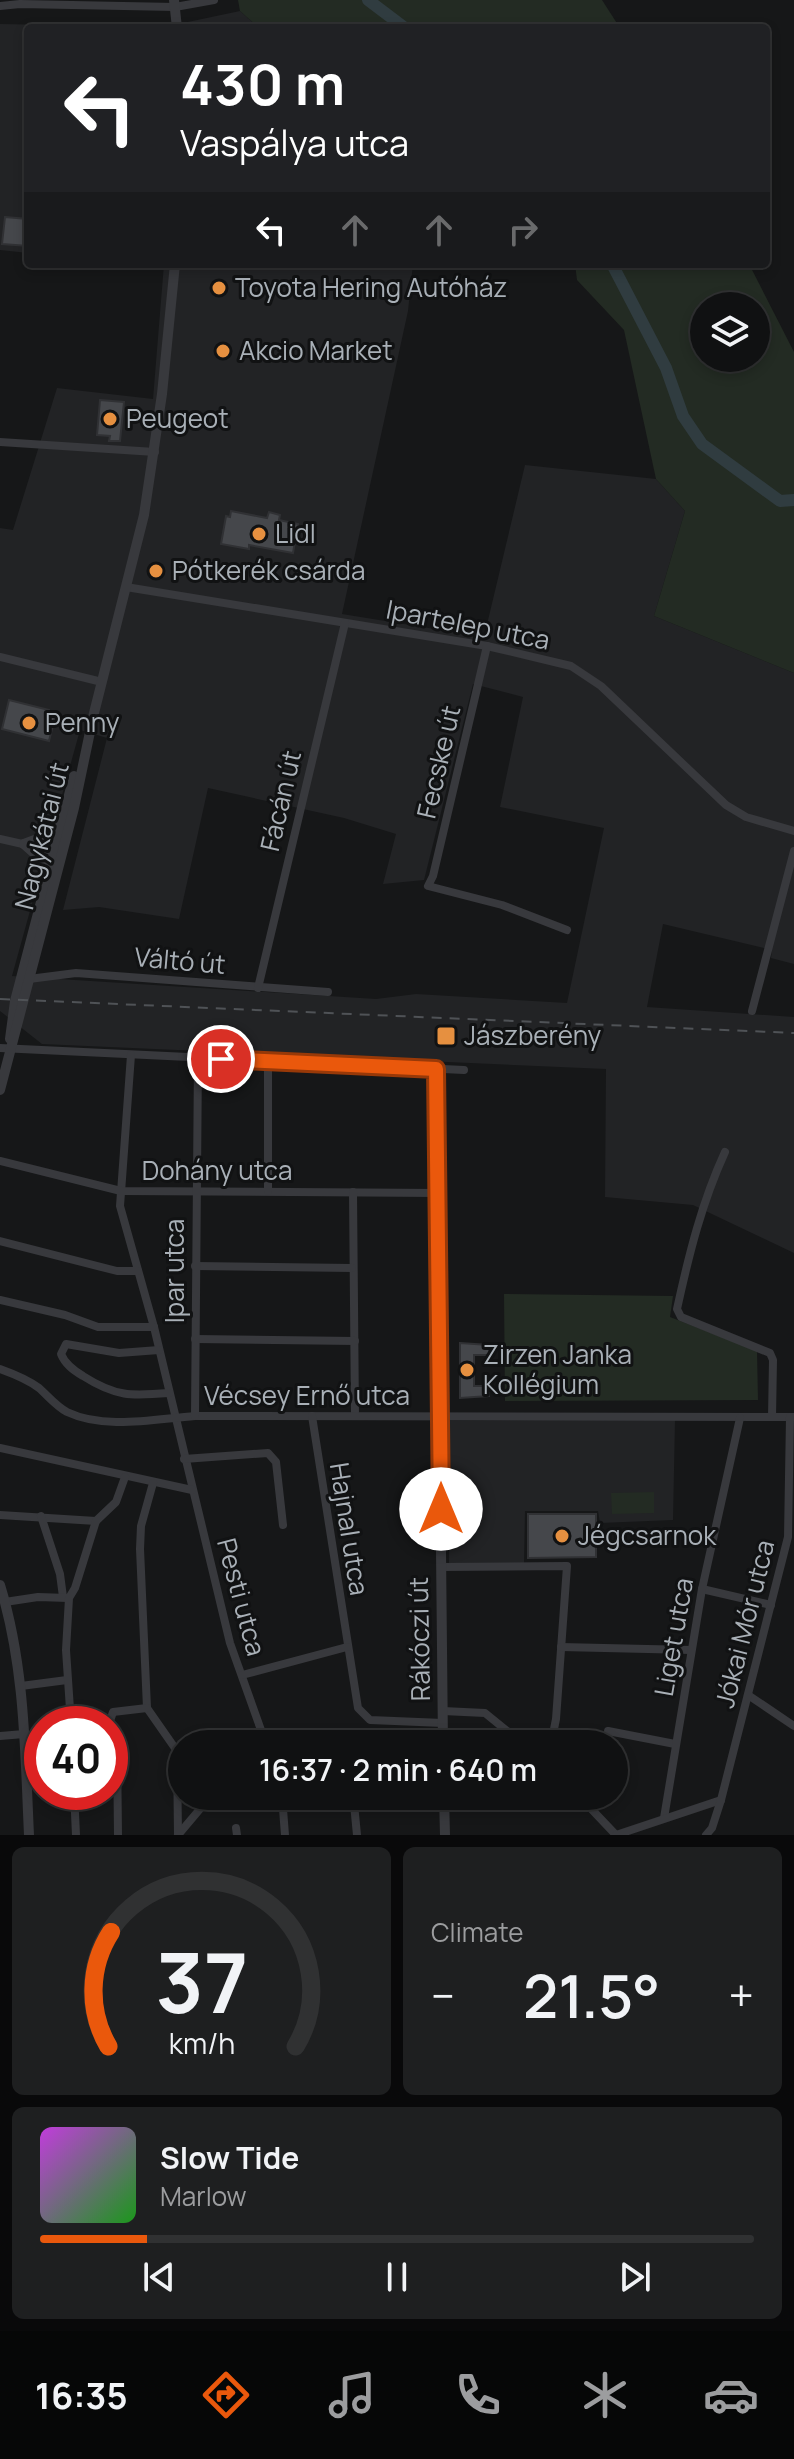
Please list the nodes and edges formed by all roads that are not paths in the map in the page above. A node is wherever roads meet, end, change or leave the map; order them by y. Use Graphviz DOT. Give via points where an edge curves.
graph roads {
  1 [pos="214,0"];
  2 [pos="174,4"];
  3 [pos="0,6"];
  4 [pos="176,24"];
  5 [pos="175,268"];
  6 [pos="0,442"];
  7 [pos="155,452"];
  8 [pos="126,587"];
  9 [pos="345,623"];
  10 [pos="487,646"];
  11 [pos="0,657"];
  12 [pos="102,682"];
  13 [pos="94,713"];
  14 [pos="66,800"];
  15 [pos="794,831"];
  16 [pos="0,839"];
  17 [pos="24,844"];
  18 [pos="794,851"];
  19 [pos="59,852"];
  20 [pos="43,894"];
  21 [pos="567,930"];
  22 [pos="29,979"];
  23 [pos="258,988"];
  24 [pos="328,992"];
  25 [pos="752,1011"];
  26 [pos="5,1049"];
  27 [pos="131,1055"];
  28 [pos="198,1058"];
  29 [pos="268,1061"];
  30 [pos="436,1069"];
  31 [pos="464,1070"];
  32 [pos="0,1090"];
  33 [pos="725,1152"];
  34 [pos="0,1161"];
  35 [pos="121,1191"];
  36 [pos="268,1191"];
  37 [pos="195,1192"];
  38 [pos="353,1192"];
  39 [pos="438,1193"];
  40 [pos="0,1241"];
  41 [pos="195,1266"];
  42 [pos="352,1268"];
  43 [pos="138,1271"];
  44 [pos="0,1300"];
  45 [pos="154,1327"];
  46 [pos="195,1339"];
  47 [pos="355,1341"];
  48 [pos="159,1350"];
  49 [pos="0,1369"];
  50 [pos="169,1393"];
  51 [pos="195,1416"];
  52 [pos="312,1416"];
  53 [pos="355,1416"];
  54 [pos="440,1416"];
  55 [pos="174,1417"];
  56 [pos="772,1417"];
  57 [pos="792,1417"];
  58 [pos="740,1418"];
  59 [pos="0,1448"];
  60 [pos="184,1459"];
  61 [pos="125,1477"];
  62 [pos="153,1483"];
  63 [pos="192,1490"];
  64 [pos="0,1515"];
  65 [pos="41,1516"];
  66 [pos="96,1521"];
  67 [pos="283,1525"];
  68 [pos="791,1538"];
  69 [pos="441,1567"];
  70 [pos="0,1585"];
  71 [pos="702,1589"];
  72 [pos="66,1597"];
  73 [pos="5,1602"];
  74 [pos="771,1605"];
  75 [pos="347,1647"];
  76 [pos="561,1647"];
  77 [pos="691,1650"];
  78 [pos="242,1675"];
  79 [pos="67,1680"];
  80 [pos="21,1686"];
  81 [pos="748,1695"];
  82 [pos="69,1706"];
  83 [pos="147,1708"];
  84 [pos="128,1710"];
  85 [pos="443,1711"];
  86 [pos="443,1723"];
  87 [pos="794,1726"];
  88 [pos="261,1730"];
  89 [pos="443,1730"];
  90 [pos="506,1730"];
  91 [pos="552,1730"];
  92 [pos="24,1734"];
  93 [pos="628,1735"];
  94 [pos="0,1736"];
  95 [pos="168,1738"];
  96 [pos="675,1744"];
  97 [pos="721,1800"];
  98 [pos="28,1810"];
  99 [pos="75,1810"];
  100 [pos="118,1810"];
  101 [pos="178,1810"];
  102 [pos="199,1810"];
  103 [pos="283,1810"];
  104 [pos="355,1810"];
  105 [pos="444,1810"];
  106 [pos="592,1810"];
  107 [pos="664,1818"];
  108 [pos="29,1835"];
  109 [pos="76,1835"];
  110 [pos="118,1835"];
  111 [pos="178,1835"];
  112 [pos="285,1835"];
  113 [pos="357,1835"];
  114 [pos="445,1835"];
  115 [pos="616,1835"];
  116 [pos="706,1835"];
  1 -- 2 [label="street"];
  2 -- 3 [label="street"];
  2 -- 4 [label="street"];
  5 -- 7 [label="street, Nagykátai út"];
  6 -- 7 [label="street"];
  7 -- 8 [label="street, Nagykátai út"];
  8 -- 9 [label="street, Ipartelep utca"];
  8 -- 12 [label="street, Nagykátai út"];
  9 -- 10 [label="street, Ipartelep utca"];
  9 -- 23 [label="street, Fácán út"];
  10 -- 15 [label="street, Ipartelep utca" via="571,666 601,686 726,805 746,817"];
  10 -- 21 [label="street, Fecske út" via="428,886 502,905"];
  11 -- 12 [label="street"];
  12 -- 13 [label="street, Nagykátai út"];
  13 -- 14 [label="street, Nagykátai út"];
  13 -- 19 [label="street, Nagykátai út"];
  14 -- 17 [label="street" via="56,827"];
  14 -- 19 [label="street, Nagykátai út"];
  16 -- 17 [label="street"];
  17 -- 19 [label="street"];
  17 -- 20 [label="street" via="42,860"];
  18 -- 25 [label="street"];
  19 -- 20 [label="street, Nagykátai út"];
  19 -- 22 [label="street, Nagykátai út"];
  20 -- 26 [label="street, Nagykátai út"];
  22 -- 23 [label="street, Váltó út" via="76,973"];
  22 -- 26 [label="street, Nagykátai út"];
  23 -- 24 [label="street, Váltó út"];
  26 -- 27 [label="street"];
  26 -- 32 [label="street"];
  27 -- 28 [label="street"];
  27 -- 35 [label="street, Pesti utca"];
  28 -- 29 [label="street"];
  28 -- 37 [label="street, Ipar utca"];
  29 -- 30 [label="street"];
  29 -- 36 [label="street"];
  30 -- 31 [label="street"];
  30 -- 39 [label="street, Rákóczi út"];
  33 -- 56 [label="street" via="692,1241 677,1309 681,1317 770,1353"];
  34 -- 35 [label="street, Dohány utca"];
  35 -- 37 [label="street, Dohány utca"];
  35 -- 43 [label="street, Pesti utca" via="120,1206"];
  36 -- 37 [label="street, Dohány utca"];
  36 -- 38 [label="street, Dohány utca"];
  37 -- 41 [label="street, Ipar utca"];
  38 -- 39 [label="street, Dohány utca"];
  38 -- 42 [label="street"];
  39 -- 54 [label="street, Rákóczi út"];
  40 -- 43 [label="street" via="117,1271"];
  41 -- 42 [label="street"];
  41 -- 46 [label="street, Ipar utca"];
  42 -- 47 [label="street"];
  43 -- 45 [label="street, Pesti utca"];
  44 -- 45 [label="street" via="98,1327"];
  45 -- 48 [label="street, Pesti utca"];
  46 -- 47 [label="street"];
  46 -- 51 [label="street, Ipar utca"];
  47 -- 53 [label="street"];
  48 -- 50 [label="street, Pesti utca"];
  48 -- 50 [label="street" via="119,1353 66,1344 61,1354 72,1370 106,1391 131,1396"];
  49 -- 55 [label="street, Vécsey Ernő utca" via="88,1420"];
  50 -- 55 [label="street, Pesti utca"];
  51 -- 52 [label="street, Vécsey Ernő utca"];
  51 -- 55 [label="street, Vécsey Ernő utca"];
  52 -- 53 [label="street, Vécsey Ernő utca"];
  52 -- 75 [label="street, Hajnal utca"];
  53 -- 54 [label="street, Vécsey Ernő utca"];
  54 -- 58 [label="street, Vécsey Ernő utca"];
  54 -- 69 [label="street, Rákóczi út"];
  55 -- 60 [label="street, Pesti utca"];
  56 -- 57 [label="street, Vécsey Ernő utca"];
  56 -- 58 [label="street, Vécsey Ernő utca"];
  57 -- 68 [label="street, Jókai Mór utca"];
  58 -- 71 [label="street, Liget utca"];
  59 -- 61 [label="street"];
  60 -- 63 [label="street, Pesti utca"];
  60 -- 67 [label="street" via="268,1453 276,1462"];
  61 -- 62 [label="street"];
  61 -- 66 [label="street" via="116,1502"];
  62 -- 63 [label="street"];
  62 -- 83 [label="street" via="140,1549"];
  63 -- 78 [label="street, Pesti utca"];
  64 -- 65 [label="street"];
  65 -- 66 [label="street"];
  65 -- 72 [label="street"];
  66 -- 72 [label="street" via="75,1588"];
  68 -- 74 [label="street, Jókai Mór utca"];
  69 -- 76 [label="street" via="567,1566"];
  69 -- 85 [label="street, Rákóczi út"];
  70 -- 73 [label="street"];
  71 -- 74 [label="street"];
  71 -- 77 [label="street, Liget utca"];
  72 -- 73 [label="street"];
  72 -- 79 [label="street"];
  73 -- 80 [label="street"];
  74 -- 81 [label="street, Jókai Mór utca"];
  75 -- 78 [label="street"];
  75 -- 86 [label="street, Hajnal utca" via="364,1717"];
  76 -- 77 [label="street"];
  76 -- 91 [label="street"];
  77 -- 96 [label="street, Liget utca"];
  78 -- 88 [label="street, Pesti utca"];
  79 -- 80 [label="street"];
  79 -- 82 [label="street"];
  80 -- 92 [label="street"];
  81 -- 87 [label="street"];
  81 -- 97 [label="street, Jókai Mór utca"];
  83 -- 84 [label="street"];
  83 -- 95 [label="street"];
  85 -- 86 [label="street, Rákóczi út"];
  85 -- 90 [label="street" via="485,1713"];
  86 -- 89 [label="street, Rákóczi út"];
  92 -- 94 [label="street"];
  93 -- 96 [label="street"];
  96 -- 107 [label="street, Liget utca"];
  97 -- 107 [label="street"];
  97 -- 116 [label="street, Jókai Mór utca"];
  98 -- 108 [label="street"];
  99 -- 109 [label="street"];
  100 -- 110 [label="street"];
  101 -- 111 [label="street"];
  102 -- 111 [label="street"];
  103 -- 112 [label="street"];
  104 -- 113 [label="street"];
  105 -- 114 [label="street"];
  106 -- 115 [label="street"];
  107 -- 115 [label="street"];
}
